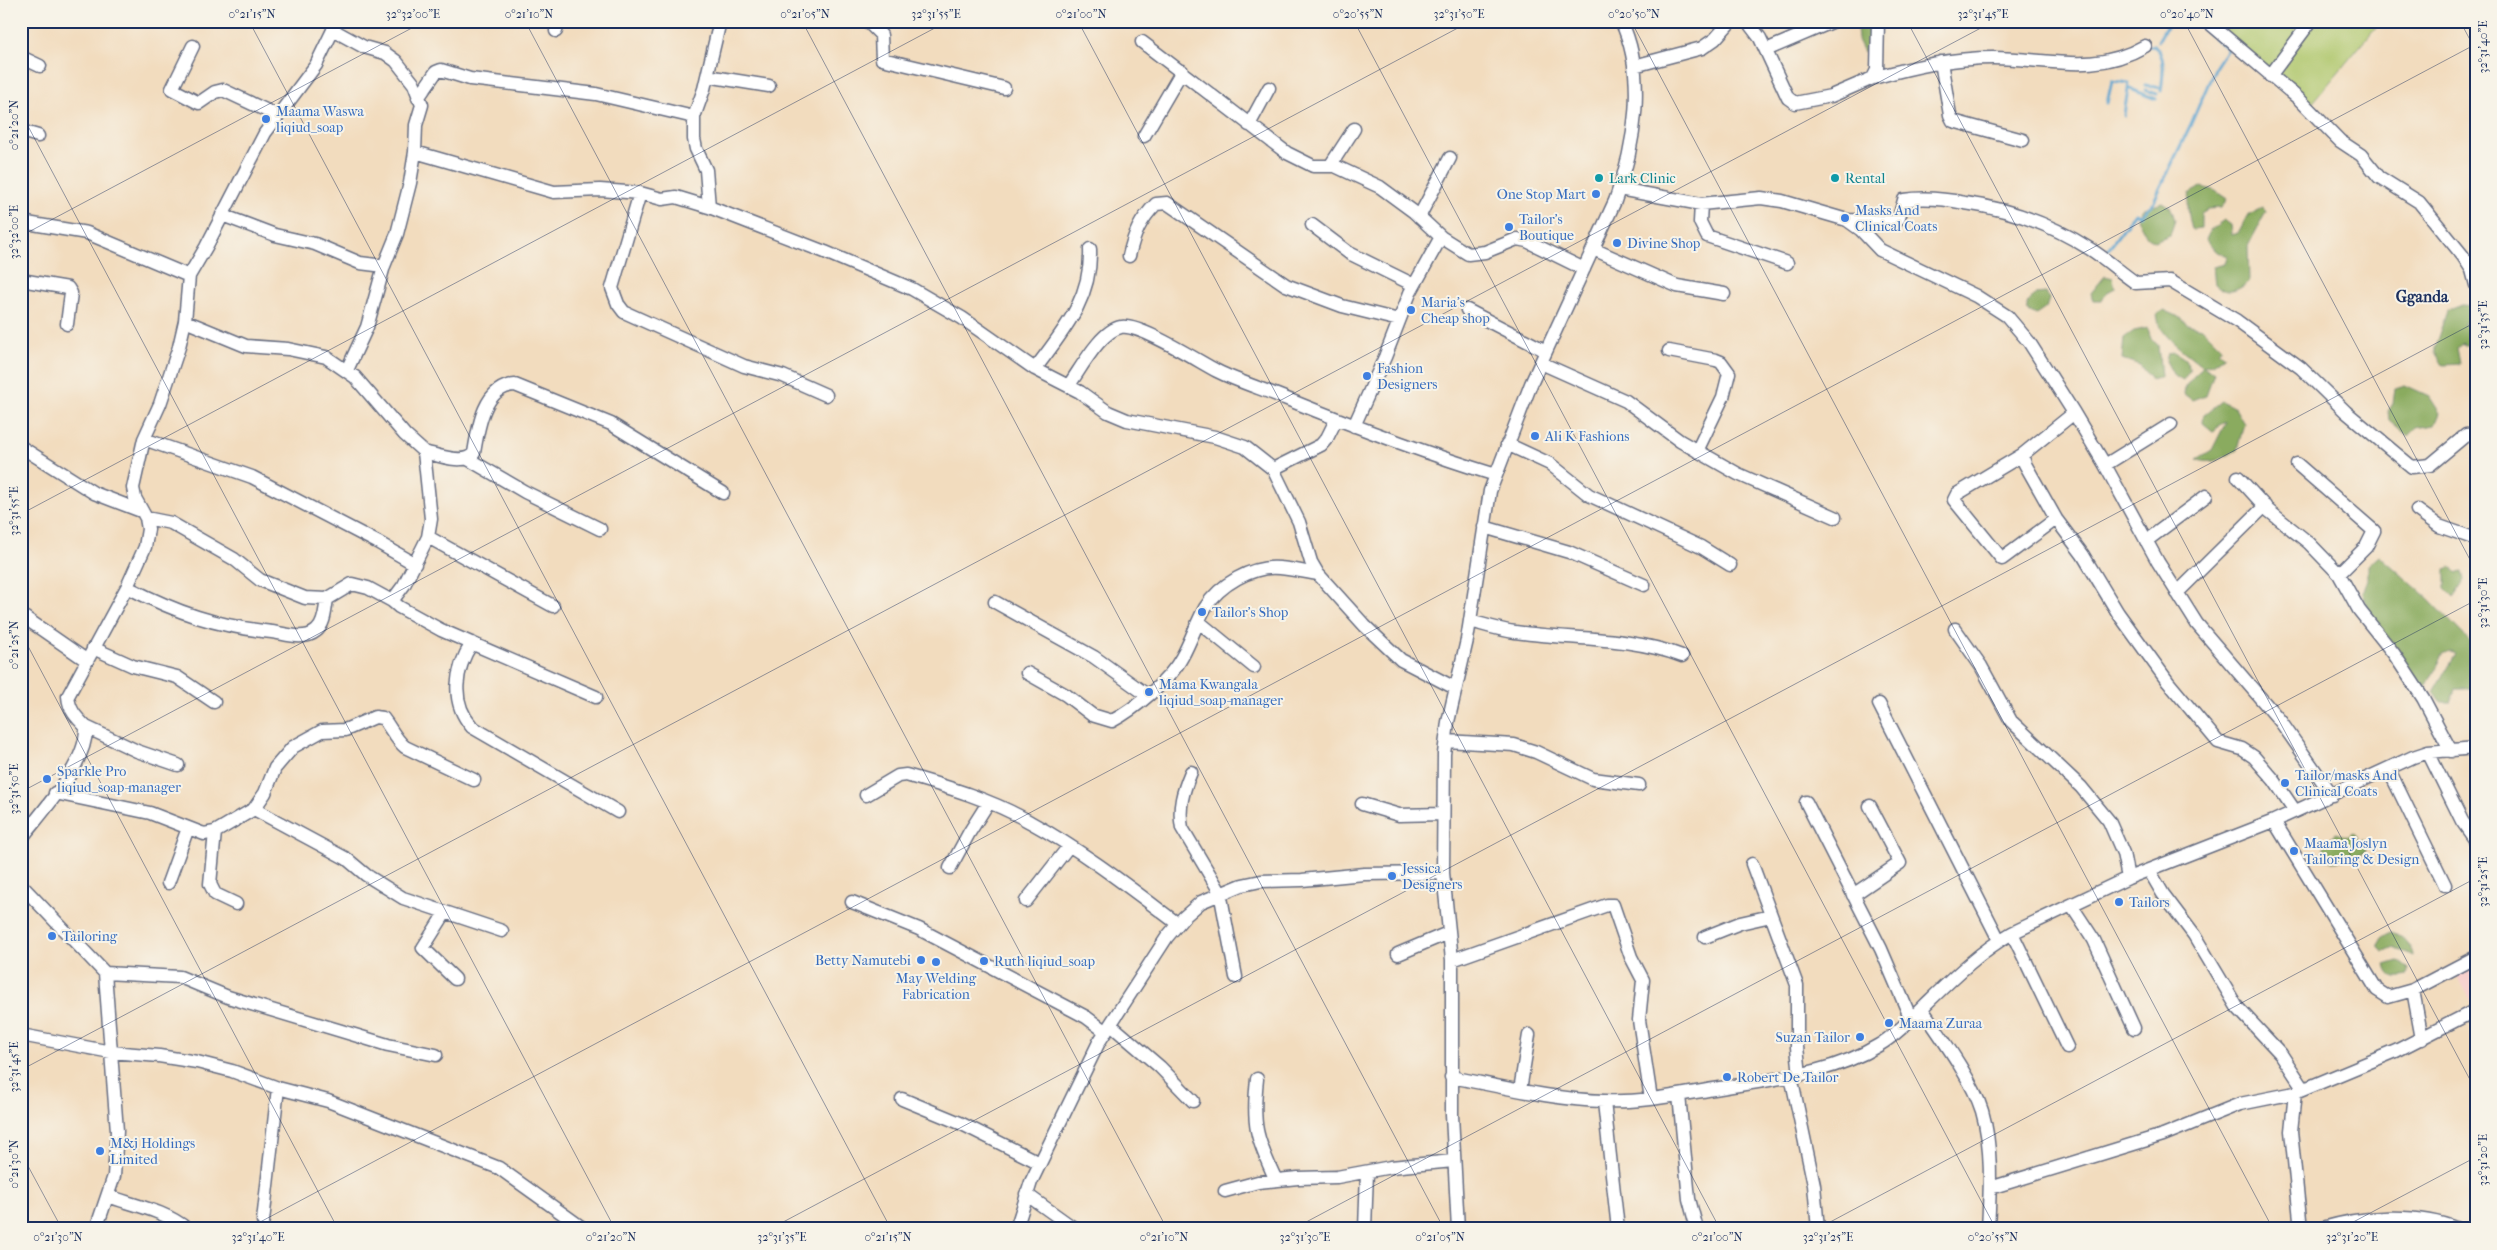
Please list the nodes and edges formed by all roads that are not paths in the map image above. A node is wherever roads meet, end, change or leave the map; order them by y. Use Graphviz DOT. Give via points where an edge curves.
graph roads {
  1 [pos="720,21"];
  2 [pos="867,21"];
  3 [pos="1621,21"];
  4 [pos="1730,21"];
  5 [pos="1747,21"];
  6 [pos="1834,21"];
  7 [pos="1878,21"];
  8 [pos="2207,21"];
  9 [pos="2304,24"];
  10 [pos="334,26"];
  11 [pos="1142,42"];
  12 [pos="193,46"];
  13 [pos="2145,46"];
  14 [pos="1766,50"];
  15 [pos="21,57"];
  16 [pos="1941,62"];
  17 [pos="40,66"];
  18 [pos="1634,66"];
  19 [pos="1182,71"];
  20 [pos="707,76"];
  21 [pos="2270,76"];
  22 [pos="1873,78"];
  23 [pos="769,86"];
  24 [pos="1004,88"];
  25 [pos="1270,88"];
  26 [pos="418,98"];
  27 [pos="276,115"];
  28 [pos="694,117"];
  29 [pos="1249,125"];
  30 [pos="1354,129"];
  31 [pos="21,131"];
  32 [pos="38,136"];
  33 [pos="1144,136"];
  34 [pos="2023,140"];
  35 [pos="415,152"];
  36 [pos="1450,158"];
  37 [pos="1330,166"];
  38 [pos="1619,189"];
  39 [pos="640,193"];
  40 [pos="1701,204"];
  41 [pos="709,207"];
  42 [pos="222,215"];
  43 [pos="1419,216"];
  44 [pos="1847,220"];
  45 [pos="21,222"];
  46 [pos="1312,226"];
  47 [pos="1441,238"];
  48 [pos="1090,249"];
  49 [pos="1593,249"];
  50 [pos="1129,256"];
  51 [pos="1787,264"];
  52 [pos="384,266"];
  53 [pos="1584,269"];
  54 [pos="189,276"];
  55 [pos="21,280"];
  56 [pos="2476,284"];
  57 [pos="1414,285"];
  58 [pos="1724,294"];
  59 [pos="1467,310"];
  60 [pos="1399,320"];
  61 [pos="185,321"];
  62 [pos="67,324"];
  63 [pos="1668,351"];
  64 [pos="1543,357"];
  65 [pos="1036,369"];
  66 [pos="346,370"];
  67 [pos="1070,385"];
  68 [pos="826,394"];
  69 [pos="2074,414"];
  70 [pos="1336,420"];
  71 [pos="2171,424"];
  72 [pos="1354,426"];
  73 [pos="2476,434"];
  74 [pos="144,440"];
  75 [pos="1507,444"];
  76 [pos="21,448"];
  77 [pos="1697,451"];
  78 [pos="424,452"];
  79 [pos="2022,455"];
  80 [pos="468,459"];
  81 [pos="2297,464"];
  82 [pos="2105,465"];
  83 [pos="1273,469"];
  84 [pos="1496,475"];
  85 [pos="2238,477"];
  86 [pos="723,493"];
  87 [pos="2206,496"];
  88 [pos="2265,506"];
  89 [pos="2417,510"];
  90 [pos="143,514"];
  91 [pos="1835,517"];
  92 [pos="2056,519"];
  93 [pos="1484,527"];
  94 [pos="600,529"];
  95 [pos="428,537"];
  96 [pos="2476,539"];
  97 [pos="2146,541"];
  98 [pos="415,564"];
  99 [pos="1730,565"];
  100 [pos="1318,574"];
  101 [pos="2339,574"];
  102 [pos="1644,585"];
  103 [pos="127,587"];
  104 [pos="2177,593"];
  105 [pos="327,599"];
  106 [pos="392,601"];
  107 [pos="995,602"];
  108 [pos="553,606"];
  109 [pos="21,614"];
  110 [pos="1470,621"];
  111 [pos="1199,622"];
  112 [pos="1956,630"];
  113 [pos="472,643"];
  114 [pos="93,648"];
  115 [pos="1682,656"];
  116 [pos="86,660"];
  117 [pos="1254,667"];
  118 [pos="1027,673"];
  119 [pos="1456,688"];
  120 [pos="1147,695"];
  121 [pos="596,697"];
  122 [pos="214,702"];
  123 [pos="1880,704"];
  124 [pos="86,726"];
  125 [pos="1446,741"];
  126 [pos="2476,748"];
  127 [pos="2428,752"];
  128 [pos="2451,752"];
  129 [pos="178,765"];
  130 [pos="2389,770"];
  131 [pos="1191,772"];
  132 [pos="474,780"];
  133 [pos="1639,785"];
  134 [pos="55,793"];
  135 [pos="866,794"];
  136 [pos="2332,795"];
  137 [pos="1806,802"];
  138 [pos="988,803"];
  139 [pos="1362,804"];
  140 [pos="1870,806"];
  141 [pos="254,808"];
  142 [pos="2295,811"];
  143 [pos="618,812"];
  144 [pos="1443,814"];
  145 [pos="2274,821"];
  146 [pos="188,828"];
  147 [pos="216,832"];
  148 [pos="21,839"];
  149 [pos="2476,841"];
  150 [pos="1069,846"];
  151 [pos="1752,864"];
  152 [pos="950,868"];
  153 [pos="2149,870"];
  154 [pos="1443,873"];
  155 [pos="2128,878"];
  156 [pos="168,883"];
  157 [pos="21,884"];
  158 [pos="2445,885"];
  159 [pos="1220,892"];
  160 [pos="1853,896"];
  161 [pos="1026,901"];
  162 [pos="852,902"];
  163 [pos="236,904"];
  164 [pos="2071,905"];
  165 [pos="444,913"];
  166 [pos="1771,916"];
  167 [pos="1178,924"];
  168 [pos="502,931"];
  169 [pos="1448,933"];
  170 [pos="2012,933"];
  171 [pos="1705,937"];
  172 [pos="1999,940"];
  173 [pos="1398,954"];
  174 [pos="2476,957"];
  175 [pos="1452,960"];
  176 [pos="105,973"];
  177 [pos="1236,977"];
  178 [pos="455,979"];
  179 [pos="2413,990"];
  180 [pos="1922,1009"];
  181 [pos="2476,1010"];
  182 [pos="1911,1018"];
  183 [pos="1109,1028"];
  184 [pos="2134,1028"];
  185 [pos="21,1035"];
  186 [pos="1529,1035"];
  187 [pos="2422,1039"];
  188 [pos="2067,1047"];
  189 [pos="111,1052"];
  190 [pos="436,1055"];
  191 [pos="1796,1075"];
  192 [pos="1451,1077"];
  193 [pos="1258,1079"];
  194 [pos="278,1088"];
  195 [pos="1520,1090"];
  196 [pos="2299,1091"];
  197 [pos="1680,1095"];
  198 [pos="902,1099"];
  199 [pos="1651,1099"];
  200 [pos="1193,1101"];
  201 [pos="1604,1102"];
  202 [pos="1453,1160"];
  203 [pos="1040,1163"];
  204 [pos="1368,1172"];
  205 [pos="1276,1180"];
  206 [pos="1990,1188"];
  207 [pos="1225,1191"];
  208 [pos="1026,1194"];
  209 [pos="108,1196"];
  210 [pos="264,1221"];
  211 [pos="96,1229"];
  212 [pos="187,1229"];
  213 [pos="584,1229"];
  214 [pos="1016,1229"];
  215 [pos="1075,1229"];
  216 [pos="1365,1229"];
  217 [pos="1458,1229"];
  218 [pos="1618,1229"];
  219 [pos="1698,1229"];
  220 [pos="1818,1229"];
  221 [pos="1988,1229"];
  222 [pos="2301,1229"];
  223 [pos="2319,1229"];
  224 [pos="2458,1229"];
  1 -- 20 [label="street"];
  2 -- 24 [label="street" via="881,35 882,59"];
  3 -- 18 [label="street"];
  4 -- 18 [label="street" via="1715,39 1702,48"];
  5 -- 14 [label="street"];
  6 -- 14 [label="street"];
  7 -- 22 [label="street" via="1877,70"];
  8 -- 21 [label="street"];
  9 -- 21 [label="street"];
  10 -- 26 [label="street" via="364,47 396,61 414,84"];
  10 -- 27 [label="street" via="316,66"];
  11 -- 19 [label="street"];
  12 -- 27 [label="street" via="172,89 199,103 222,90"];
  13 -- 16 [label="street" via="2098,64 1995,58"];
  14 -- 22 [label="street" via="1788,98 1794,103 1831,96"];
  15 -- 17 [label="street"];
  16 -- 22 [label="street"];
  16 -- 34 [label="street" via="1953,121"];
  18 -- 38 [label="street" via="1633,130"];
  19 -- 29 [label="street"];
  19 -- 33 [label="street"];
  20 -- 23 [label="street"];
  20 -- 28 [label="street"];
  21 -- 56 [label="street" via="2299,99 2340,141 2361,154 2379,177 2419,202 2463,256"];
  25 -- 29 [label="street"];
  26 -- 28 [label="street" via="440,70 470,79 596,94"];
  26 -- 35 [label="street" via="422,105 416,125"];
  27 -- 42 [label="street"];
  28 -- 41 [label="street" via="695,144 706,170"];
  29 -- 37 [label="street" via="1301,160 1318,167"];
  30 -- 37 [label="street"];
  31 -- 32 [label="street"];
  35 -- 39 [label="street" via="554,192 600,190"];
  35 -- 52 [label="street" via="397,234"];
  36 -- 43 [label="street"];
  37 -- 43 [label="street" via="1380,187"];
  38 -- 40 [label="street"];
  38 -- 49 [label="street"];
  39 -- 41 [label="street" via="662,198 676,197"];
  39 -- 68 [label="street" via="612,288 624,312 744,366 783,376"];
  40 -- 44 [label="street" via="1761,198"];
  40 -- 51 [label="street" via="1700,222 1707,236"];
  41 -- 65 [label="street" via="905,286 962,318"];
  42 -- 52 [label="street" via="275,235 315,244 360,263"];
  42 -- 54 [label="street"];
  43 -- 47 [label="street"];
  44 -- 69 [label="street" via="1880,250 1976,296 2007,316 2029,342"];
  44 -- 73 [label="street" via="1895,222 1904,200 1916,198 2003,209 2089,248 2136,283 2170,281 2237,321 2301,368 2346,412 2412,468 2430,466 2466,435"];
  45 -- 54 [label="street" via="88,233"];
  46 -- 57 [label="street" via="1348,253"];
  47 -- 53 [label="street" via="1468,254 1485,252 1509,241 1527,241"];
  47 -- 57 [label="street"];
  48 -- 65 [label="street" via="1076,312"];
  49 -- 53 [label="street"];
  49 -- 58 [label="street" via="1677,286"];
  50 -- 60 [label="street" via="1141,220 1156,204 1167,202 1286,285 1342,306"];
  52 -- 66 [label="street" via="367,327"];
  53 -- 64 [label="street"];
  54 -- 61 [label="street"];
  55 -- 62 [label="street" via="68,288 71,293"];
  57 -- 60 [label="street"];
  59 -- 64 [label="street"];
  60 -- 72 [label="street"];
  61 -- 66 [label="street" via="246,346 303,351 326,357"];
  61 -- 74 [label="street" via="160,404"];
  63 -- 77 [label="street" via="1716,360 1729,373 1723,396"];
  64 -- 75 [label="street"];
  64 -- 77 [label="street" via="1626,401"];
  65 -- 67 [label="street"];
  66 -- 78 [label="street"];
  67 -- 70 [label="street" via="1105,337 1116,329 1127,327 1164,342 1241,383"];
  67 -- 83 [label="street" via="1108,412 1127,420 1237,444"];
  69 -- 79 [label="street"];
  69 -- 82 [label="street"];
  70 -- 72 [label="street"];
  70 -- 83 [label="street" via="1321,444"];
  71 -- 82 [label="street"];
  72 -- 84 [label="street"];
  74 -- 90 [label="street" via="133,488"];
  74 -- 98 [label="street" via="252,477"];
  75 -- 84 [label="street"];
  75 -- 99 [label="street" via="1550,464 1589,495 1701,547"];
  76 -- 90 [label="street" via="94,492"];
  77 -- 91 [label="street" via="1738,474"];
  78 -- 80 [label="street"];
  78 -- 95 [label="street" via="431,519"];
  79 -- 92 [label="street"];
  79 -- 92 [label="street" via="1958,494 1954,500 2002,558"];
  80 -- 86 [label="street" via="474,453 482,418 491,397 506,385 515,385 618,428"];
  80 -- 94 [label="street"];
  81 -- 101 [label="street" via="2374,531 2366,547"];
  82 -- 97 [label="street"];
  83 -- 100 [label="street" via="1299,522"];
  84 -- 93 [label="street"];
  85 -- 88 [label="street"];
  87 -- 97 [label="street"];
  88 -- 101 [label="street" via="2309,543"];
  88 -- 104 [label="street"];
  89 -- 96 [label="street" via="2439,526"];
  90 -- 103 [label="street" via="148,529 145,547"];
  90 -- 105 [label="street" via="171,523 234,559 260,580 305,598"];
  92 -- 142 [label="street" via="2083,555 2122,619 2172,687 2218,742 2242,749 2254,757"];
  93 -- 102 [label="street" via="1569,552"];
  93 -- 110 [label="street"];
  95 -- 98 [label="street"];
  95 -- 108 [label="street"];
  97 -- 104 [label="street"];
  98 -- 106 [label="street"];
  100 -- 111 [label="street" via="1278,567 1240,577 1216,594"];
  100 -- 119 [label="street" via="1401,660"];
  101 -- 128 [label="street" via="2359,610 2423,698"];
  103 -- 105 [label="street" via="167,608 222,625 302,636 319,628"];
  103 -- 114 [label="street"];
  104 -- 136 [label="street" via="2203,633 2281,722"];
  105 -- 106 [label="street" via="352,584 368,588"];
  106 -- 113 [label="street" via="421,620"];
  107 -- 120 [label="street" via="1094,657"];
  109 -- 116 [label="street"];
  110 -- 115 [label="street" via="1514,632 1663,649"];
  110 -- 119 [label="street"];
  111 -- 117 [label="street"];
  111 -- 120 [label="street" via="1182,659"];
  112 -- 155 [label="street" via="1981,666 2011,721 2081,787 2109,821 2123,853"];
  113 -- 121 [label="street"];
  113 -- 143 [label="street" via="459,666 457,677 461,708 472,727"];
  114 -- 116 [label="street"];
  114 -- 122 [label="street" via="140,669 177,677"];
  116 -- 124 [label="street" via="68,696 74,716"];
  118 -- 120 [label="street" via="1066,695 1092,715 1107,721 1118,718"];
  119 -- 125 [label="street"];
  123 -- 172 [label="street"];
  124 -- 129 [label="street" via="129,748"];
  124 -- 134 [label="street" via="84,745 77,761"];
  125 -- 133 [label="street" via="1514,745 1593,779"];
  125 -- 144 [label="street"];
  126 -- 128 [label="street"];
  127 -- 128 [label="street"];
  127 -- 130 [label="street"];
  127 -- 149 [label="street"];
  130 -- 136 [label="street"];
  130 -- 158 [label="street"];
  131 -- 159 [label="street" via="1180,806 1182,828"];
  132 -- 141 [label="street" via="405,747 383,718 375,717 345,730 322,731 294,747 275,768 265,793"];
  134 -- 146 [label="street" via="150,813"];
  134 -- 148 [label="street"];
  135 -- 138 [label="street" via="898,776 906,775"];
  136 -- 142 [label="street"];
  137 -- 160 [label="street"];
  138 -- 150 [label="street" via="1030,821"];
  138 -- 152 [label="street"];
  139 -- 144 [label="street" via="1399,815"];
  140 -- 160 [label="street" via="1900,863"];
  141 -- 147 [label="street"];
  141 -- 165 [label="street" via="347,859 403,898"];
  142 -- 145 [label="street"];
  144 -- 154 [label="street"];
  145 -- 153 [label="street"];
  145 -- 179 [label="street" via="2377,990 2388,997"];
  146 -- 147 [label="street" via="204,834"];
  146 -- 156 [label="street"];
  147 -- 163 [label="street" via="210,884 215,894"];
  150 -- 161 [label="street"];
  150 -- 167 [label="street"];
  151 -- 166 [label="street"];
  153 -- 155 [label="street"];
  153 -- 196 [label="street" via="2194,934 2236,1006 2281,1054"];
  154 -- 159 [label="street" via="1381,873 1261,881"];
  154 -- 169 [label="street"];
  155 -- 164 [label="street"];
  157 -- 176 [label="street"];
  159 -- 167 [label="street" via="1201,902"];
  159 -- 177 [label="street"];
  160 -- 182 [label="street" via="1881,949"];
  162 -- 183 [label="street" via="918,929"];
  164 -- 170 [label="street"];
  164 -- 184 [label="street" via="2094,940"];
  165 -- 168 [label="street" via="457,914"];
  165 -- 178 [label="street" via="423,948"];
  166 -- 171 [label="street" via="1740,923"];
  166 -- 191 [label="street" via="1797,985"];
  167 -- 183 [label="street"];
  169 -- 173 [label="street"];
  169 -- 175 [label="street"];
  170 -- 172 [label="street"];
  170 -- 188 [label="street"];
  172 -- 180 [label="street"];
  174 -- 179 [label="street"];
  175 -- 192 [label="street"];
  175 -- 199 [label="street" via="1613,905 1631,957 1643,980 1639,1020"];
  176 -- 189 [label="street"];
  176 -- 190 [label="street" via="180,977 228,997 388,1045"];
  179 -- 187 [label="street"];
  180 -- 182 [label="street"];
  180 -- 206 [label="street" via="1980,1105 1989,1155"];
  181 -- 187 [label="street"];
  182 -- 191 [label="street" via="1880,1045 1840,1064"];
  183 -- 200 [label="street" via="1160,1067"];
  183 -- 203 [label="street" via="1082,1074"];
  185 -- 189 [label="street"];
  186 -- 195 [label="street"];
  187 -- 196 [label="street"];
  189 -- 194 [label="street" via="196,1062"];
  189 -- 209 [label="street" via="117,1131 114,1176"];
  191 -- 197 [label="street"];
  191 -- 220 [label="street"];
  192 -- 195 [label="street"];
  192 -- 202 [label="street"];
  193 -- 205 [label="street" via="1255,1124"];
  194 -- 210 [label="street"];
  194 -- 213 [label="street" via="328,1101 499,1168"];
  195 -- 201 [label="street"];
  196 -- 206 [label="street" via="2240,1104 2163,1135"];
  196 -- 222 [label="street" via="2291,1131"];
  197 -- 199 [label="street"];
  197 -- 219 [label="street" via="1689,1199"];
  198 -- 203 [label="street" via="960,1123"];
  199 -- 201 [label="street"];
  201 -- 218 [label="street"];
  202 -- 204 [label="street"];
  202 -- 217 [label="street"];
  203 -- 208 [label="street"];
  204 -- 205 [label="street"];
  204 -- 216 [label="street"];
  205 -- 207 [label="street"];
  206 -- 221 [label="street"];
  208 -- 214 [label="street"];
  208 -- 215 [label="street"];
  209 -- 211 [label="street"];
  209 -- 212 [label="street" via="180,1223"];
  223 -- 224 [label="street" via="2380,1218 2427,1219"];
}
